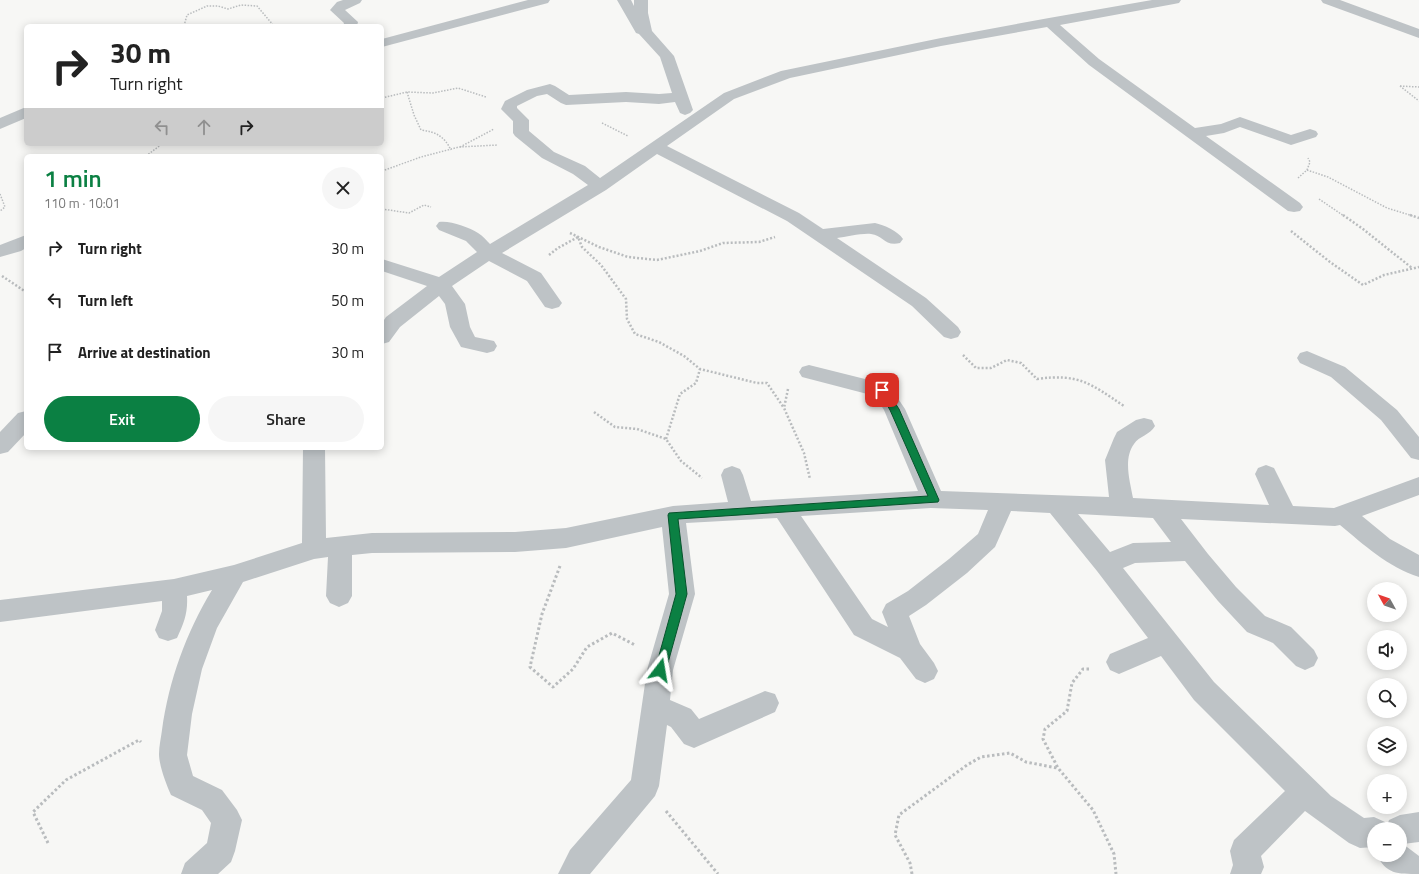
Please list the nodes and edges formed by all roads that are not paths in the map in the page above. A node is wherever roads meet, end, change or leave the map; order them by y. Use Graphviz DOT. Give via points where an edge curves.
graph roads {
  1 [pos="355,0"];
  2 [pos="543,0"];
  3 [pos="624,0"];
  4 [pos="641,0"];
  5 [pos="1174,0"];
  6 [pos="1328,0"];
  7 [pos="1049,22"];
  8 [pos="350,24"];
  9 [pos="1419,34"];
  10 [pos="384,43"];
  11 [pos="667,56"];
  12 [pos="681,97"];
  13 [pos="24,113"];
  14 [pos="0,124"];
  15 [pos="689,124"];
  16 [pos="1191,133"];
  17 [pos="1310,134"];
  18 [pos="656,147"];
  19 [pos="600,186"];
  20 [pos="1294,207"];
  21 [pos="445,226"];
  22 [pos="814,233"];
  23 [pos="894,240"];
  24 [pos="24,241"];
  25 [pos="0,251"];
  26 [pos="489,253"];
  27 [pos="384,267"];
  28 [pos="441,284"];
  29 [pos="552,303"];
  30 [pos="951,332"];
  31 [pos="384,334"];
  32 [pos="487,346"];
  33 [pos="1307,358"];
  34 [pos="809,372"];
  35 [pos="24,421"];
  36 [pos="1144,426"];
  37 [pos="0,446"];
  38 [pos="314,450"];
  39 [pos="1419,452"];
  40 [pos="1266,474"];
  41 [pos="732,475"];
  42 [pos="1419,486"];
  43 [pos="934,500"];
  44 [pos="1003,502"];
  45 [pos="1056,504"];
  46 [pos="1122,507"];
  47 [pos="783,508"];
  48 [pos="1160,509"];
  49 [pos="742,511"];
  50 [pos="1343,514"];
  51 [pos="673,515"];
  52 [pos="1286,515"];
  53 [pos="340,546"];
  54 [pos="314,549"];
  55 [pos="1191,551"];
  56 [pos="1106,564"];
  57 [pos="1419,568"];
  58 [pos="234,575"];
  59 [pos="174,589"];
  60 [pos="339,596"];
  61 [pos="0,611"];
  62 [pos="168,630"];
  63 [pos="1166,642"];
  64 [pos="909,650"];
  65 [pos="1305,658"];
  66 [pos="1119,662"];
  67 [pos="925,671"];
  68 [pos="765,703"];
  69 [pos="656,707"];
  70 [pos="1305,791"];
  71 [pos="1419,827"];
  72 [pos="1407,829"];
  73 [pos="1367,835"];
  74 [pos="1402,862"];
  75 [pos="196,874"];
  76 [pos="573,874"];
  77 [pos="1244,874"];
  78 [pos="1419,874"];
  1 -- 8 [label="street" via="337,10"];
  2 -- 10 [label="street"];
  3 -- 11 [label="street" via="644,34"];
  4 -- 11 [label="street" via="644,32"];
  5 -- 7 [label="street"];
  6 -- 9 [label="street"];
  7 -- 15 [label="street" via="786,74 729,96"];
  7 -- 16 [label="street" via="1094,62"];
  11 -- 12 [label="street"];
  12 -- 15 [label="street"];
  12 -- 19 [label="street" via="566,100 550,89 532,93 510,104 509,109 521,120 521,133 548,155 579,170"];
  13 -- 14 [label="street"];
  15 -- 18 [label="street"];
  16 -- 17 [label="street" via="1224,128 1240,122 1291,140"];
  16 -- 20 [label="street"];
  18 -- 19 [label="street"];
  18 -- 22 [label="street" via="793,217"];
  19 -- 26 [label="street"];
  21 -- 26 [label="street" via="472,237"];
  22 -- 23 [label="street" via="875,228"];
  22 -- 30 [label="street" via="919,302"];
  24 -- 25 [label="street"];
  26 -- 28 [label="street"];
  26 -- 29 [label="street" via="534,277"];
  27 -- 28 [label="street"];
  28 -- 31 [label="street" via="393,322"];
  28 -- 32 [label="street" via="455,304 460,327 468,342"];
  33 -- 39 [label="street" via="1338,372 1389,415"];
  34 -- 43 [label="street" via="882,390 894,409"];
  35 -- 37 [label="street"];
  36 -- 46 [label="street" via="1125,438 1116,460"];
  38 -- 54 [label="street"];
  40 -- 52 [label="street"];
  41 -- 49 [label="street"];
  42 -- 50 [label="street"];
  43 -- 44 [label="street"];
  43 -- 47 [label="street"];
  44 -- 45 [label="street"];
  44 -- 64 [label="street" via="987,540 958,566 895,612"];
  45 -- 46 [label="street"];
  45 -- 56 [label="street"];
  46 -- 48 [label="street"];
  47 -- 49 [label="street"];
  47 -- 64 [label="street" via="864,627"];
  48 -- 52 [label="street"];
  48 -- 55 [label="street"];
  49 -- 51 [label="street"];
  50 -- 52 [label="street" via="1335,517"];
  50 -- 57 [label="street" via="1381,546"];
  51 -- 53 [label="street" via="566,538 515,542 372,543"];
  51 -- 69 [label="street" via="682,594 660,670"];
  53 -- 54 [label="street"];
  53 -- 60 [label="street"];
  54 -- 58 [label="street"];
  55 -- 56 [label="street" via="1133,553"];
  55 -- 65 [label="street" via="1256,624 1282,635"];
  56 -- 63 [label="street"];
  58 -- 59 [label="street"];
  58 -- 75 [label="street" via="205,625 189,669 178,714 173,755 181,785 212,800 227,820 220,851"];
  59 -- 61 [label="street"];
  59 -- 62 [label="street" via="175,611"];
  63 -- 66 [label="street"];
  63 -- 70 [label="street" via="1204,691"];
  64 -- 67 [label="street"];
  68 -- 69 [label="street" via="694,735 681,718"];
  69 -- 76 [label="street" via="645,786 581,861"];
  70 -- 73 [label="street" via="1321,806"];
  70 -- 77 [label="street" via="1246,851 1249,867"];
  71 -- 72 [label="street"];
  74 -- 78 [label="street"];
}
